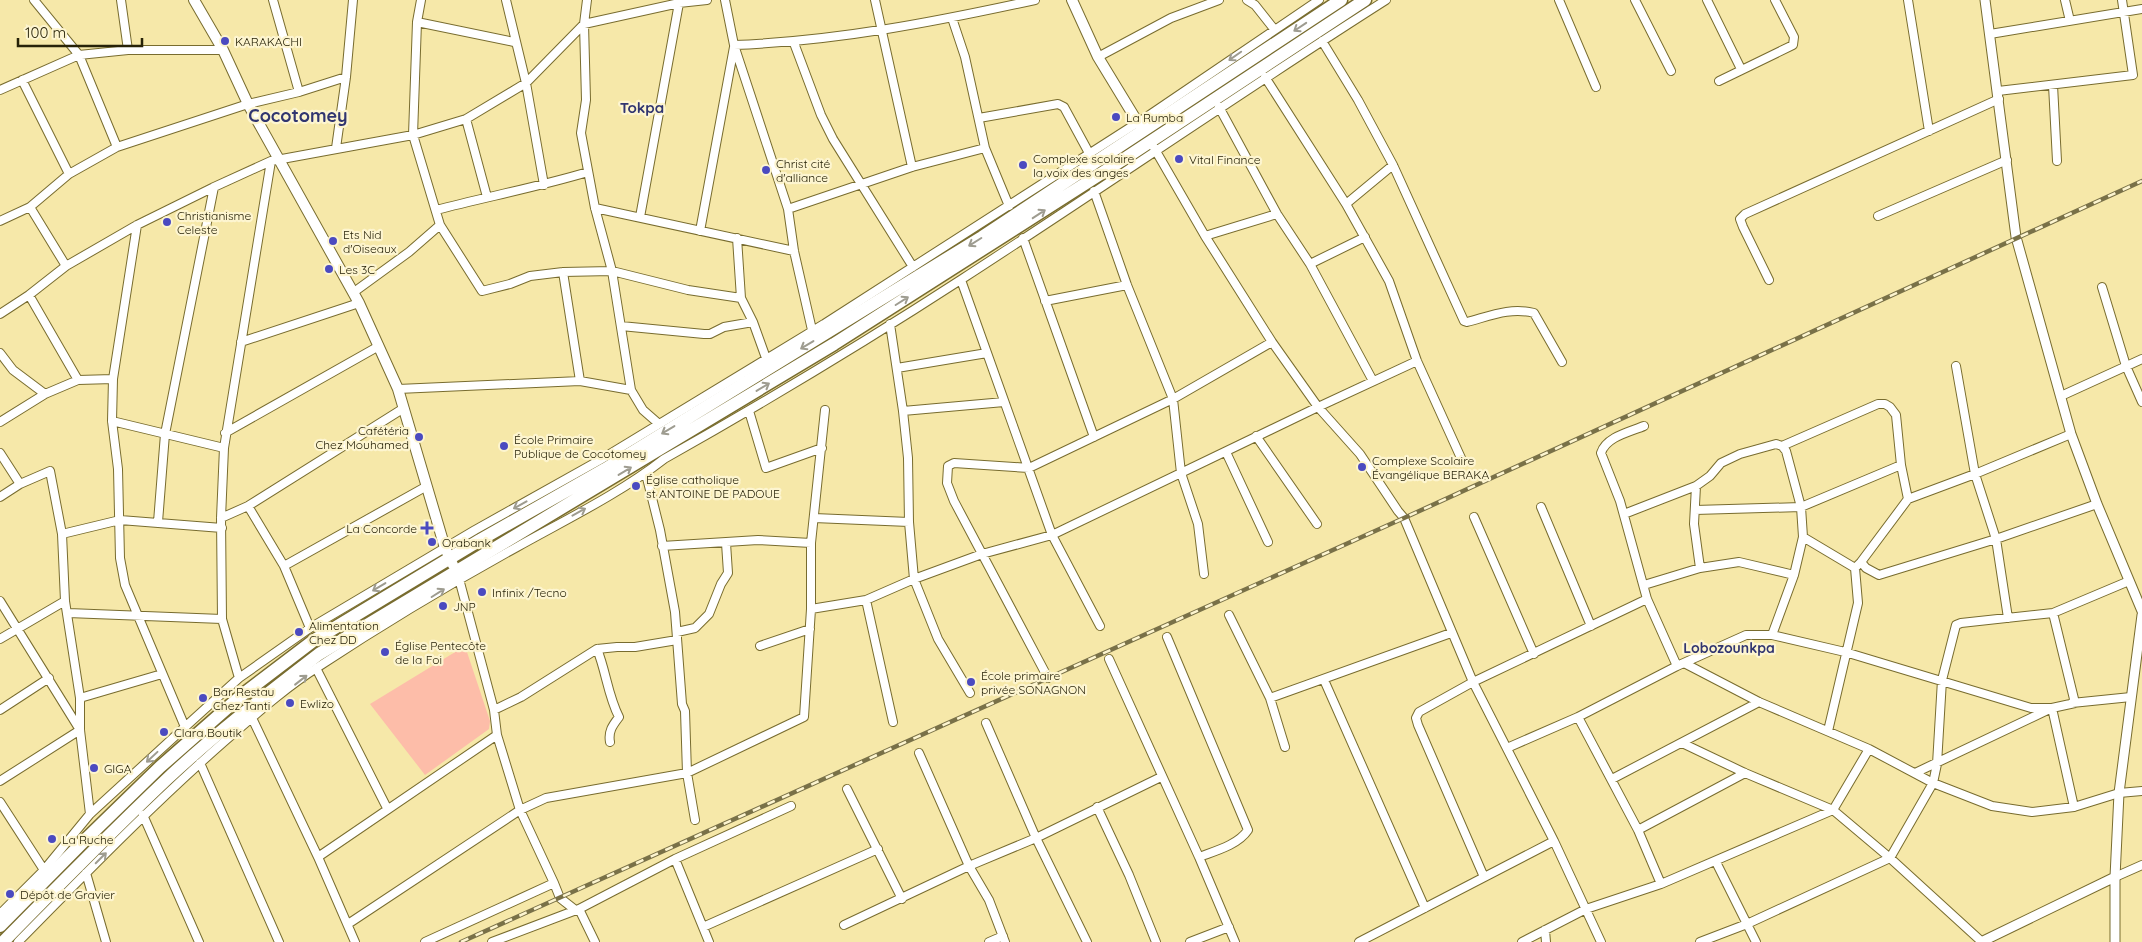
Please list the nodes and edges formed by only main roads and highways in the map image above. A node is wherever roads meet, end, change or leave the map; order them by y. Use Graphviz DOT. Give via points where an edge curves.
graph roads {
  1 [pos="194,0"];
  2 [pos="1072,0"];
  3 [pos="1341,0"];
  4 [pos="1365,0"];
  5 [pos="1147,136"];
  6 [pos="447,553"];
  7 [pos="458,575"];
  8 [pos="0,926"];
  9 [pos="3,942"];
  1 -- 6 [label="main road" via="223,50 275,161 354,292 379,346 398,389"];
  2 -- 5 [label="main road" via="1098,57"];
  3 -- 5 [label="highway, one-way"];
  4 -- 5 [label="highway"];
  5 -- 6 [label="highway, one-way" via="605,469"];
  7 -- 5 [label="highway, one-way" via="843,338"];
  6 -- 7 [label="main road"];
  6 -- 8 [label="highway" via="313,641 242,695 160,767"];
  7 -- 9 [label="highway" via="319,654 251,706 161,785"];
}
